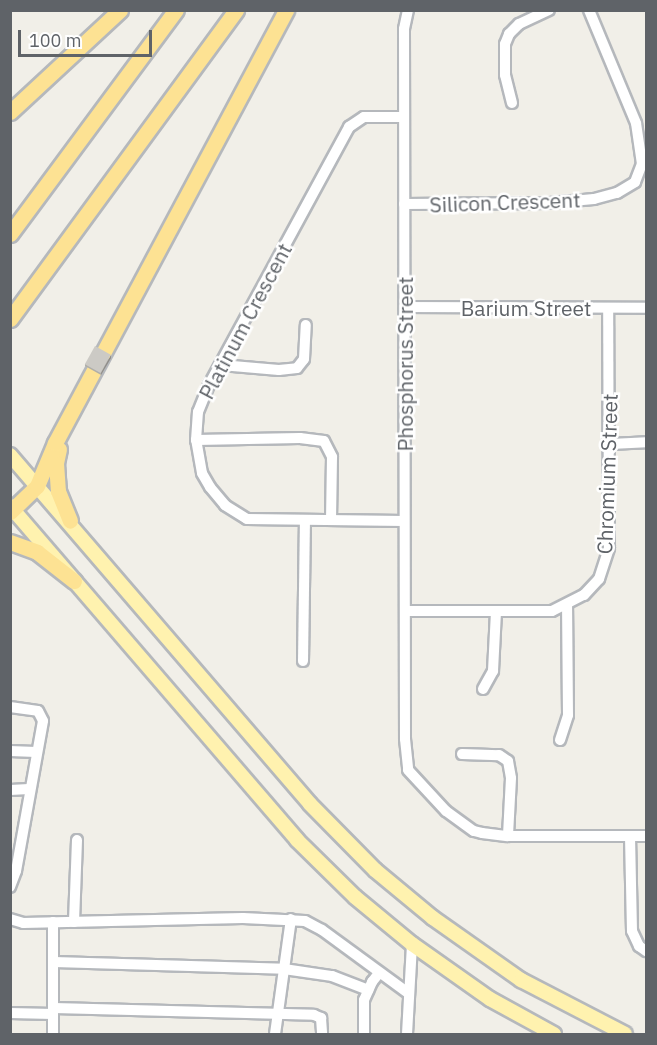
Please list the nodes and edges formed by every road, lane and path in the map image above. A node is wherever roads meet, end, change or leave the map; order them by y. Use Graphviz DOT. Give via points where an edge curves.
graph roads {
  1 [pos="120,10"];
  2 [pos="176,10"];
  3 [pos="236,10"];
  4 [pos="286,10"];
  5 [pos="408,10"];
  6 [pos="549,10"];
  7 [pos="589,10"];
  8 [pos="512,103"];
  9 [pos="10,112"];
  10 [pos="404,117"];
  11 [pos="404,204"];
  12 [pos="10,234"];
  13 [pos="405,307"];
  14 [pos="646,308"];
  15 [pos="609,309"];
  16 [pos="10,319"];
  17 [pos="306,325"];
  18 [pos="221,365"];
  19 [pos="65,426"];
  20 [pos="196,440"];
  21 [pos="646,442"];
  22 [pos="611,444"];
  23 [pos="10,455"];
  24 [pos="37,486"];
  25 [pos="11,509"];
  26 [pos="331,520"];
  27 [pos="70,521"];
  28 [pos="404,521"];
  29 [pos="305,522"];
  30 [pos="10,542"];
  31 [pos="74,581"];
  32 [pos="567,606"];
  33 [pos="405,611"];
  34 [pos="496,611"];
  35 [pos="303,661"];
  36 [pos="483,689"];
  37 [pos="10,707"];
  38 [pos="560,740"];
  39 [pos="10,751"];
  40 [pos="36,752"];
  41 [pos="462,754"];
  42 [pos="29,789"];
  43 [pos="10,790"];
  44 [pos="508,836"];
  45 [pos="630,836"];
  46 [pos="646,836"];
  47 [pos="78,840"];
  48 [pos="10,887"];
  49 [pos="291,919"];
  50 [pos="52,922"];
  51 [pos="74,922"];
  52 [pos="12,923"];
  53 [pos="412,944"];
  54 [pos="646,951"];
  55 [pos="54,962"];
  56 [pos="284,969"];
  57 [pos="379,973"];
  58 [pos="368,990"];
  59 [pos="408,993"];
  60 [pos="54,1011"];
  61 [pos="10,1013"];
  62 [pos="278,1013"];
  63 [pos="53,1035"];
  64 [pos="275,1035"];
  65 [pos="322,1035"];
  66 [pos="364,1035"];
  67 [pos="407,1035"];
  68 [pos="554,1035"];
  69 [pos="625,1035"];
  1 -- 9 [label="highway"];
  2 -- 12 [label="highway"];
  3 -- 16 [label="highway"];
  4 -- 19 [label="highway"];
  5 -- 10 [label="street" via="404,29"];
  6 -- 8 [label="street" via="519,24 505,44 505,75"];
  7 -- 11 [label="street, Silicon Crescent" via="636,123 642,164 635,182 618,193 594,200"];
  10 -- 11 [label="street, Phosphorus Street"];
  10 -- 18 [label="street, Platinum Crescent" via="364,117 349,127"];
  11 -- 13 [label="street, Phosphorus Street"];
  13 -- 15 [label="street, Barium Street"];
  13 -- 28 [label="street, Phosphorus Street"];
  14 -- 15 [label="street, Barium Street"];
  15 -- 22 [label="street, Chromium Street"];
  17 -- 18 [label="street" via="304,359 297,368"];
  18 -- 20 [label="street, Platinum Crescent" via="198,412"];
  19 -- 24 [label="highway"];
  19 -- 27 [label="highway" via="56,476"];
  20 -- 26 [label="street" via="324,441 332,457"];
  20 -- 29 [label="street, Platinum Crescent" via="202,473 237,515"];
  21 -- 22 [label="street"];
  22 -- 32 [label="street, Chromium Street" via="609,549 599,579"];
  23 -- 24 [label="main road"];
  24 -- 25 [label="highway"];
  24 -- 27 [label="main road"];
  25 -- 31 [label="main road"];
  26 -- 28 [label="street, Platinum Crescent"];
  26 -- 29 [label="street, Platinum Crescent"];
  27 -- 69 [label="main road" via="310,804 375,870 433,918 521,981"];
  28 -- 33 [label="street, Phosphorus Street"];
  29 -- 35 [label="street"];
  30 -- 31 [label="highway" via="37,552"];
  31 -- 53 [label="main road" via="297,840 355,897"];
  32 -- 34 [label="street, Chromium Street" via="552,611"];
  32 -- 38 [label="street" via="568,715"];
  33 -- 34 [label="street, Chromium Street"];
  33 -- 44 [label="street, Phosphorus Street" via="408,770 461,823 483,833"];
  34 -- 36 [label="street" via="493,671"];
  37 -- 40 [label="street" via="38,711 42,717"];
  39 -- 40 [label="street"];
  40 -- 42 [label="street"];
  41 -- 44 [label="street" via="499,755 508,761"];
  42 -- 43 [label="street"];
  42 -- 48 [label="street"];
  44 -- 45 [label="street, Phosphorus Street"];
  45 -- 46 [label="street, Phosphorus Street"];
  45 -- 54 [label="street" via="632,931"];
  47 -- 51 [label="street"];
  49 -- 51 [label="street"];
  49 -- 56 [label="street"];
  49 -- 57 [label="street" via="322,930"];
  50 -- 51 [label="street"];
  50 -- 52 [label="street"];
  50 -- 55 [label="street"];
  53 -- 59 [label="street"];
  53 -- 68 [label="main road" via="490,999"];
  55 -- 56 [label="street"];
  55 -- 60 [label="street"];
  56 -- 58 [label="street" via="332,975"];
  56 -- 62 [label="street"];
  57 -- 58 [label="street"];
  57 -- 59 [label="street"];
  58 -- 66 [label="street" via="363,1011"];
  59 -- 67 [label="street"];
  60 -- 61 [label="street"];
  60 -- 62 [label="street"];
  60 -- 63 [label="street"];
  62 -- 64 [label="street"];
  62 -- 65 [label="street" via="321,1018"];
}
